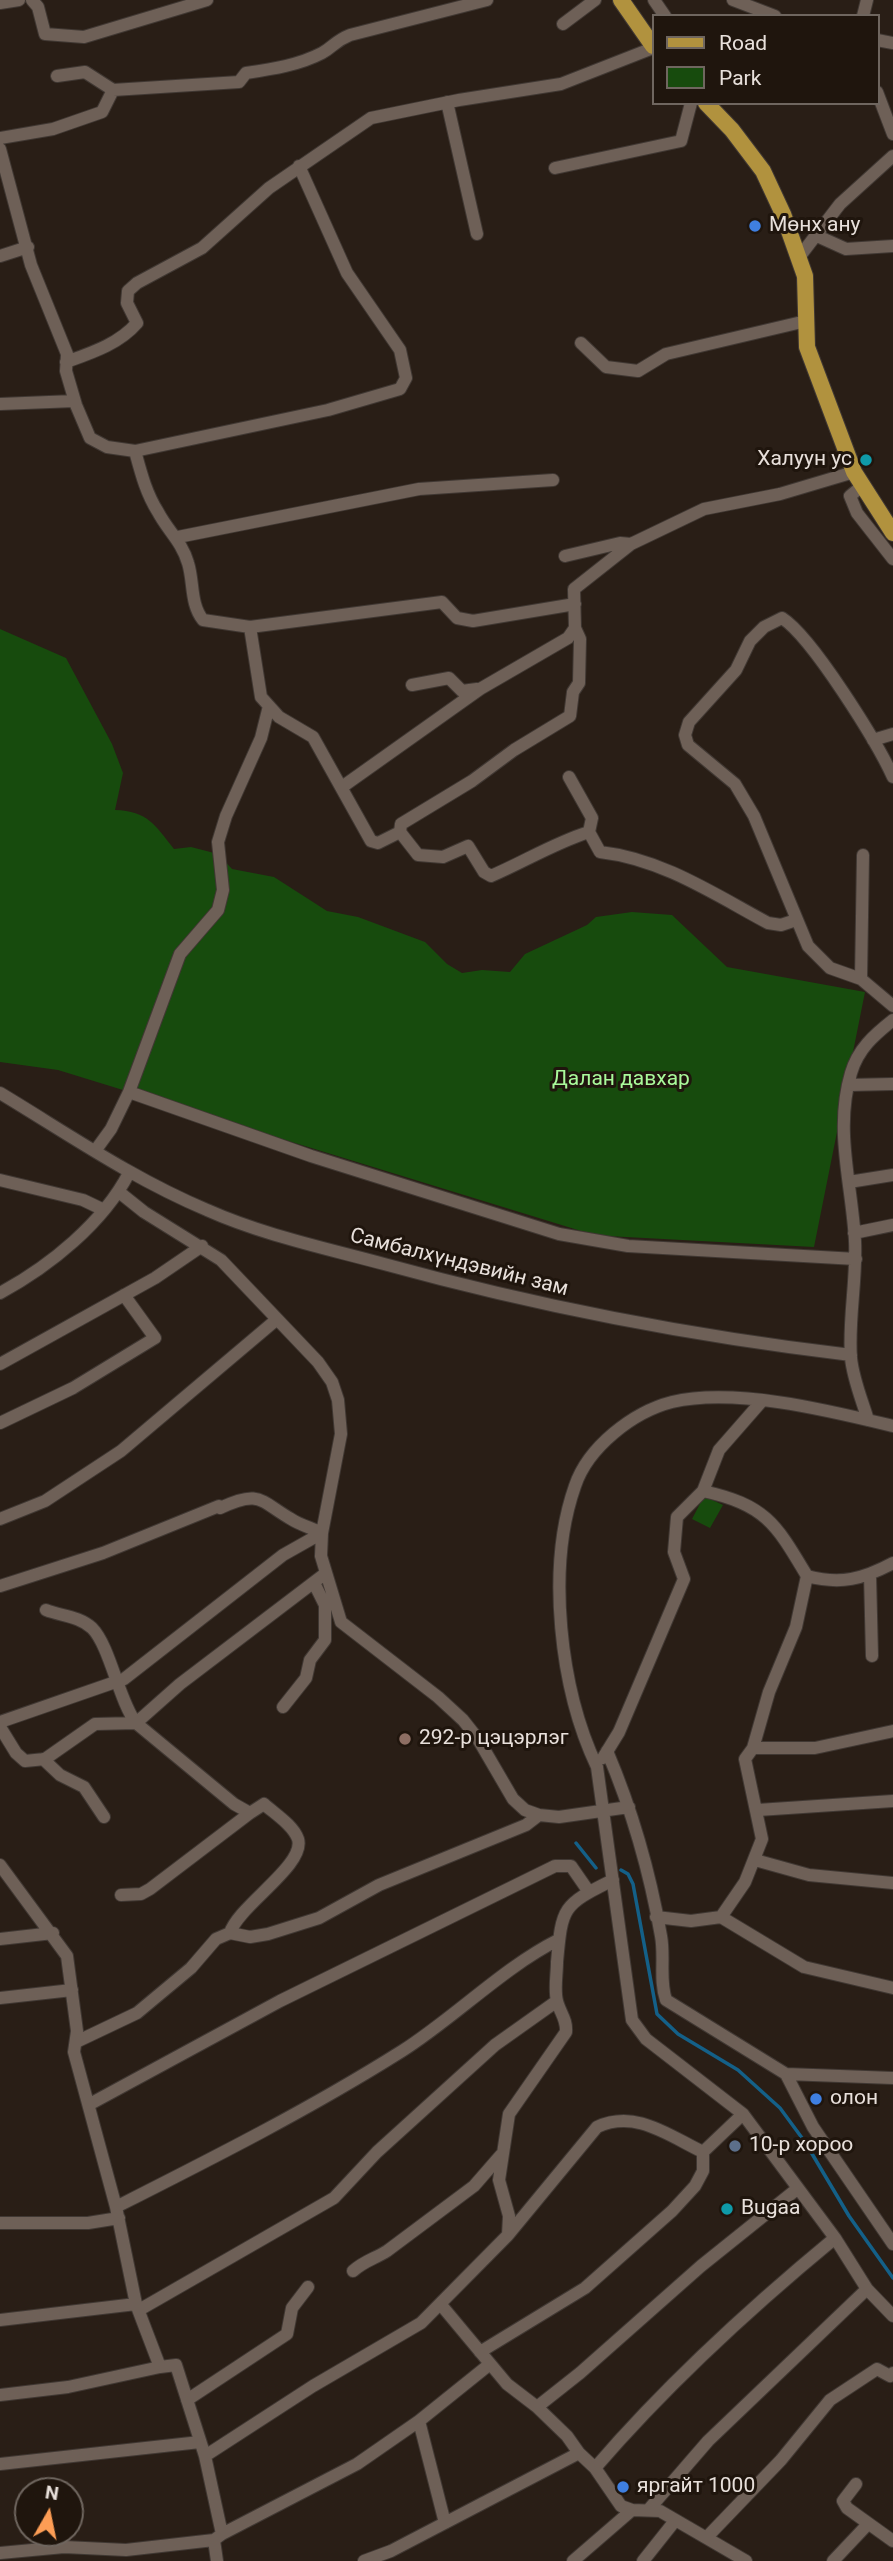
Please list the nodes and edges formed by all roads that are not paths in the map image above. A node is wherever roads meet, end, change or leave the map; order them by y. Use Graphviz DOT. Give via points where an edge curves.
graph roads {
  1 [pos="19,0"];
  2 [pos="32,0"];
  3 [pos="206,0"];
  4 [pos="487,0"];
  5 [pos="596,0"];
  6 [pos="621,0"];
  7 [pos="733,0"];
  8 [pos="0,3"];
  9 [pos="770,14"];
  10 [pos="563,24"];
  11 [pos="652,46"];
  12 [pos="652,47"];
  13 [pos="57,76"];
  14 [pos="113,90"];
  15 [pos="879,97"];
  16 [pos="447,102"];
  17 [pos="690,105"];
  18 [pos="708,105"];
  19 [pos="893,134"];
  20 [pos="0,138"];
  21 [pos="0,149"];
  22 [pos="893,156"];
  23 [pos="299,166"];
  24 [pos="555,168"];
  25 [pos="477,234"];
  26 [pos="815,235"];
  27 [pos="893,246"];
  28 [pos="28,247"];
  29 [pos="0,256"];
  30 [pos="800,256"];
  31 [pos="806,321"];
  32 [pos="581,343"];
  33 [pos="66,362"];
  34 [pos="74,401"];
  35 [pos="0,404"];
  36 [pos="135,452"];
  37 [pos="858,479"];
  38 [pos="553,480"];
  39 [pos="893,533"];
  40 [pos="177,537"];
  41 [pos="631,544"];
  42 [pos="565,556"];
  43 [pos="893,559"];
  44 [pos="576,604"];
  45 [pos="250,627"];
  46 [pos="575,628"];
  47 [pos="412,685"];
  48 [pos="480,689"];
  49 [pos="269,705"];
  50 [pos="893,734"];
  51 [pos="873,740"];
  52 [pos="569,777"];
  53 [pos="893,777"];
  54 [pos="342,787"];
  55 [pos="400,832"];
  56 [pos="589,832"];
  57 [pos="863,855"];
  58 [pos="796,920"];
  59 [pos="861,979"];
  60 [pos="893,1006"];
  61 [pos="893,1020"];
  62 [pos="893,1084"];
  63 [pos="848,1086"];
  64 [pos="129,1092"];
  65 [pos="0,1093"];
  66 [pos="95,1151"];
  67 [pos="129,1173"];
  68 [pos="893,1175"];
  69 [pos="0,1180"];
  70 [pos="849,1182"];
  71 [pos="119,1192"];
  72 [pos="104,1210"];
  73 [pos="893,1225"];
  74 [pos="855,1233"];
  75 [pos="202,1246"];
  76 [pos="856,1259"];
  77 [pos="0,1293"];
  78 [pos="124,1295"];
  79 [pos="276,1320"];
  80 [pos="850,1355"];
  81 [pos="0,1364"];
  82 [pos="761,1402"];
  83 [pos="868,1420"];
  84 [pos="0,1423"];
  85 [pos="893,1426"];
  86 [pos="703,1491"];
  87 [pos="0,1519"];
  88 [pos="322,1533"];
  89 [pos="893,1563"];
  90 [pos="326,1573"];
  91 [pos="870,1575"];
  92 [pos="807,1576"];
  93 [pos="314,1583"];
  94 [pos="0,1586"];
  95 [pos="46,1610"];
  96 [pos="872,1656"];
  97 [pos="119,1681"];
  98 [pos="283,1707"];
  99 [pos="136,1723"];
  100 [pos="0,1724"];
  101 [pos="893,1731"];
  102 [pos="753,1748"];
  103 [pos="607,1751"];
  104 [pos="43,1759"];
  105 [pos="597,1767"];
  106 [pos="893,1801"];
  107 [pos="629,1807"];
  108 [pos="758,1810"];
  109 [pos="603,1812"];
  110 [pos="250,1813"];
  111 [pos="539,1815"];
  112 [pos="104,1817"];
  113 [pos="755,1860"];
  114 [pos="0,1865"];
  115 [pos="613,1880"];
  116 [pos="893,1883"];
  117 [pos="589,1892"];
  118 [pos="121,1895"];
  119 [pos="656,1917"];
  120 [pos="721,1917"];
  121 [pos="53,1933"];
  122 [pos="230,1933"];
  123 [pos="0,1939"];
  124 [pos="558,1940"];
  125 [pos="893,1988"];
  126 [pos="72,1990"];
  127 [pos="0,1998"];
  128 [pos="557,2001"];
  129 [pos="76,2042"];
  130 [pos="786,2074"];
  131 [pos="893,2078"];
  132 [pos="90,2104"];
  133 [pos="743,2114"];
  134 [pos="703,2152"];
  135 [pos="501,2154"];
  136 [pos="797,2189"];
  137 [pos="118,2213"];
  138 [pos="0,2223"];
  139 [pos="508,2235"];
  140 [pos="835,2238"];
  141 [pos="893,2245"];
  142 [pos="353,2271"];
  143 [pos="308,2287"];
  144 [pos="867,2289"];
  145 [pos="442,2306"];
  146 [pos="137,2307"];
  147 [pos="893,2316"];
  148 [pos="0,2320"];
  149 [pos="480,2352"];
  150 [pos="490,2364"];
  151 [pos="159,2367"];
  152 [pos="893,2373"];
  153 [pos="0,2395"];
  154 [pos="187,2400"];
  155 [pos="537,2406"];
  156 [pos="419,2421"];
  157 [pos="200,2442"];
  158 [pos="579,2453"];
  159 [pos="205,2456"];
  160 [pos="0,2464"];
  161 [pos="595,2468"];
  162 [pos="856,2484"];
  163 [pos="650,2508"];
  164 [pos="632,2510"];
  165 [pos="674,2522"];
  166 [pos="445,2523"];
  167 [pos="867,2524"];
  168 [pos="708,2536"];
  169 [pos="218,2537"];
  170 [pos="893,2541"];
  171 [pos="0,2553"];
  172 [pos="94,2555"];
  173 [pos="393,2556"];
  174 [pos="217,2561"];
  175 [pos="364,2561"];
  176 [pos="573,2561"];
  177 [pos="643,2561"];
  178 [pos="746,2561"];
  179 [pos="833,2561"];
  1 -- 8 [label="street"];
  2 -- 3 [label="street" via="45,34 84,37"];
  4 -- 14 [label="street" via="350,35 286,67 246,73 239,82"];
  5 -- 10 [label="street"];
  6 -- 11 [label="main road"];
  7 -- 9 [label="street"];
  12 -- 16 [label="street" via="561,84"];
  13 -- 14 [label="street" via="85,72"];
  14 -- 20 [label="street" via="102,112 53,129"];
  15 -- 19 [label="street"];
  16 -- 23 [label="street" via="371,118"];
  16 -- 25 [label="street"];
  17 -- 24 [label="street" via="681,141"];
  18 -- 30 [label="main road" via="763,171"];
  21 -- 28 [label="street"];
  22 -- 26 [label="street" via="840,204"];
  23 -- 33 [label="street" via="202,248 128,291 127,303 137,323 131,329 98,351"];
  23 -- 36 [label="street" via="347,273 400,350 405,378 400,389 328,410"];
  26 -- 27 [label="street" via="846,248"];
  26 -- 30 [label="street"];
  28 -- 29 [label="street"];
  28 -- 33 [label="street"];
  30 -- 31 [label="main road" via="806,276"];
  31 -- 32 [label="street" via="666,354 638,371 606,368"];
  31 -- 37 [label="main road" via="807,347"];
  33 -- 34 [label="street"];
  34 -- 35 [label="street"];
  34 -- 36 [label="street" via="90,438 107,447"];
  36 -- 40 [label="street" via="146,491"];
  37 -- 39 [label="main road"];
  37 -- 41 [label="street" via="704,509"];
  37 -- 43 [label="street" via="850,496 857,513"];
  38 -- 40 [label="street" via="419,489"];
  40 -- 45 [label="street" via="203,620"];
  41 -- 42 [label="street"];
  41 -- 44 [label="street" via="575,589"];
  44 -- 45 [label="street" via="473,621 457,618 442,602"];
  44 -- 46 [label="street"];
  45 -- 49 [label="street" via="261,696"];
  46 -- 48 [label="street" via="568,638"];
  46 -- 55 [label="street" via="580,639 579,683 570,716 401,824"];
  47 -- 48 [label="street" via="449,678 462,691"];
  48 -- 54 [label="street"];
  49 -- 54 [label="street" via="279,717 313,737"];
  49 -- 64 [label="street" via="261,738 218,842 223,890 218,910 180,954"];
  50 -- 51 [label="street"];
  51 -- 53 [label="street"];
  51 -- 58 [label="street" via="793,625 782,618 764,626 750,641 736,670 689,722 688,745 735,784 754,816"];
  52 -- 56 [label="street" via="592,818"];
  54 -- 55 [label="street" via="371,841 378,843"];
  55 -- 56 [label="street" via="418,856 443,856 468,846 491,876 560,841"];
  56 -- 58 [label="street" via="600,852 674,872 768,923"];
  57 -- 59 [label="street"];
  58 -- 59 [label="street" via="818,958 830,968"];
  59 -- 60 [label="street"];
  61 -- 63 [label="street" via="863,1047"];
  62 -- 63 [label="street"];
  63 -- 70 [label="street" via="842,1131"];
  64 -- 66 [label="street"];
  64 -- 76 [label="street" via="311,1156 559,1234 628,1246"];
  65 -- 66 [label="street, Самбалхүндэвийн зам"];
  66 -- 67 [label="street, Самбалхүндэвийн зам"];
  67 -- 71 [label="street"];
  67 -- 80 [label="street, Самбалхүндэвийн зам" via="233,1221 474,1288 635,1325"];
  68 -- 70 [label="street"];
  69 -- 72 [label="street" via="82,1200"];
  70 -- 74 [label="street"];
  71 -- 72 [label="street"];
  71 -- 75 [label="street"];
  72 -- 77 [label="street" via="53,1256"];
  73 -- 74 [label="street"];
  74 -- 76 [label="street"];
  75 -- 78 [label="street"];
  75 -- 79 [label="street" via="236,1273"];
  76 -- 80 [label="street"];
  78 -- 81 [label="street"];
  78 -- 84 [label="street" via="155,1338 73,1388"];
  79 -- 87 [label="street" via="121,1451 45,1501"];
  79 -- 88 [label="street" via="327,1373 338,1400 340,1449"];
  80 -- 83 [label="street"];
  82 -- 83 [label="street"];
  82 -- 86 [label="street" via="719,1450"];
  82 -- 105 [label="street" via="713,1398 658,1407 606,1441 575,1485 564,1541 560,1608 568,1670"];
  83 -- 85 [label="street"];
  86 -- 92 [label="street" via="733,1497 758,1510 780,1532"];
  86 -- 103 [label="street" via="677,1517 674,1552 684,1579"];
  88 -- 90 [label="street"];
  88 -- 94 [label="street" via="289,1519 262,1499 247,1499"];
  88 -- 97 [label="street" via="283,1555"];
  89 -- 91 [label="street"];
  90 -- 93 [label="street"];
  90 -- 111 [label="street" via="341,1622 451,1708 478,1739 513,1799"];
  91 -- 92 [label="street" via="831,1583"];
  91 -- 96 [label="street"];
  92 -- 102 [label="street" via="796,1627 771,1685"];
  93 -- 98 [label="street" via="325,1605 325,1640 310,1660 306,1678"];
  93 -- 99 [label="street"];
  95 -- 97 [label="street" via="76,1618 94,1629"];
  97 -- 99 [label="street" via="126,1710"];
  97 -- 100 [label="street"];
  99 -- 104 [label="street" via="95,1724"];
  99 -- 110 [label="street"];
  100 -- 104 [label="street" via="16,1754 25,1761"];
  101 -- 102 [label="street" via="815,1748"];
  102 -- 108 [label="street" via="745,1759"];
  103 -- 105 [label="street"];
  103 -- 107 [label="street"];
  104 -- 112 [label="street" via="60,1775 84,1787"];
  105 -- 109 [label="street"];
  106 -- 108 [label="street"];
  107 -- 109 [label="street"];
  107 -- 119 [label="street"];
  108 -- 113 [label="street" via="762,1839"];
  109 -- 111 [label="street"];
  109 -- 115 [label="street"];
  110 -- 118 [label="street" via="150,1889"];
  110 -- 122 [label="street" via="264,1804 293,1830 298,1850 285,1871 234,1921"];
  111 -- 122 [label="street" via="526,1825 379,1885 319,1918 268,1934"];
  113 -- 116 [label="street" via="809,1875"];
  113 -- 120 [label="street"];
  114 -- 121 [label="street"];
  115 -- 117 [label="street"];
  115 -- 133 [label="street" via="632,2020 646,2039"];
  117 -- 124 [label="street" via="566,1910"];
  117 -- 132 [label="street" via="573,1867 555,1866 279,2001"];
  119 -- 120 [label="street" via="691,1921"];
  119 -- 130 [label="street" via="668,2002"];
  120 -- 125 [label="street" via="804,1967"];
  121 -- 123 [label="street"];
  121 -- 126 [label="street" via="67,1956"];
  122 -- 129 [label="street" via="216,1939 191,1968 137,2013"];
  124 -- 128 [label="street"];
  124 -- 137 [label="street" via="534,1952 402,2051"];
  126 -- 127 [label="street"];
  126 -- 129 [label="street"];
  128 -- 135 [label="street" via="567,2022 566,2032 514,2105"];
  128 -- 146 [label="street" via="495,2045 377,2152 334,2198"];
  129 -- 132 [label="street" via="74,2052"];
  130 -- 131 [label="street"];
  130 -- 141 [label="street" via="813,2127"];
  132 -- 137 [label="street"];
  133 -- 134 [label="street"];
  133 -- 136 [label="street"];
  134 -- 139 [label="street" via="645,2121 608,2122 597,2127"];
  134 -- 149 [label="street" via="703,2171 672,2211 585,2288"];
  135 -- 139 [label="street" via="499,2180 509,2216"];
  135 -- 142 [label="street" via="474,2186"];
  136 -- 140 [label="street"];
  136 -- 155 [label="street"];
  137 -- 138 [label="street" via="88,2223"];
  137 -- 146 [label="street"];
  139 -- 145 [label="street"];
  140 -- 144 [label="street"];
  140 -- 161 [label="street" via="758,2301 659,2396"];
  143 -- 154 [label="street" via="292,2308 287,2333"];
  144 -- 147 [label="street"];
  144 -- 163 [label="street" via="708,2441"];
  145 -- 149 [label="street"];
  145 -- 159 [label="street" via="396,2340 313,2386"];
  146 -- 148 [label="street"];
  146 -- 151 [label="street"];
  149 -- 150 [label="street"];
  150 -- 155 [label="street" via="507,2384"];
  150 -- 156 [label="street"];
  151 -- 153 [label="street" via="68,2387"];
  151 -- 154 [label="street" via="176,2365"];
  152 -- 168 [label="street" via="890,2376 877,2369 830,2400"];
  154 -- 157 [label="street"];
  155 -- 158 [label="street"];
  156 -- 166 [label="street"];
  156 -- 169 [label="street" via="357,2464"];
  157 -- 159 [label="street"];
  157 -- 160 [label="street"];
  158 -- 161 [label="street"];
  158 -- 166 [label="street"];
  159 -- 169 [label="street"];
  161 -- 164 [label="street" via="621,2506"];
  162 -- 167 [label="street" via="843,2501"];
  163 -- 164 [label="street"];
  163 -- 165 [label="street"];
  164 -- 176 [label="street"];
  165 -- 168 [label="street"];
  165 -- 177 [label="street"];
  166 -- 173 [label="street"];
  167 -- 170 [label="street"];
  167 -- 179 [label="street"];
  168 -- 178 [label="street"];
  169 -- 172 [label="street"];
  169 -- 174 [label="street"];
  171 -- 172 [label="street" via="64,2547"];
  173 -- 175 [label="street"];
}
